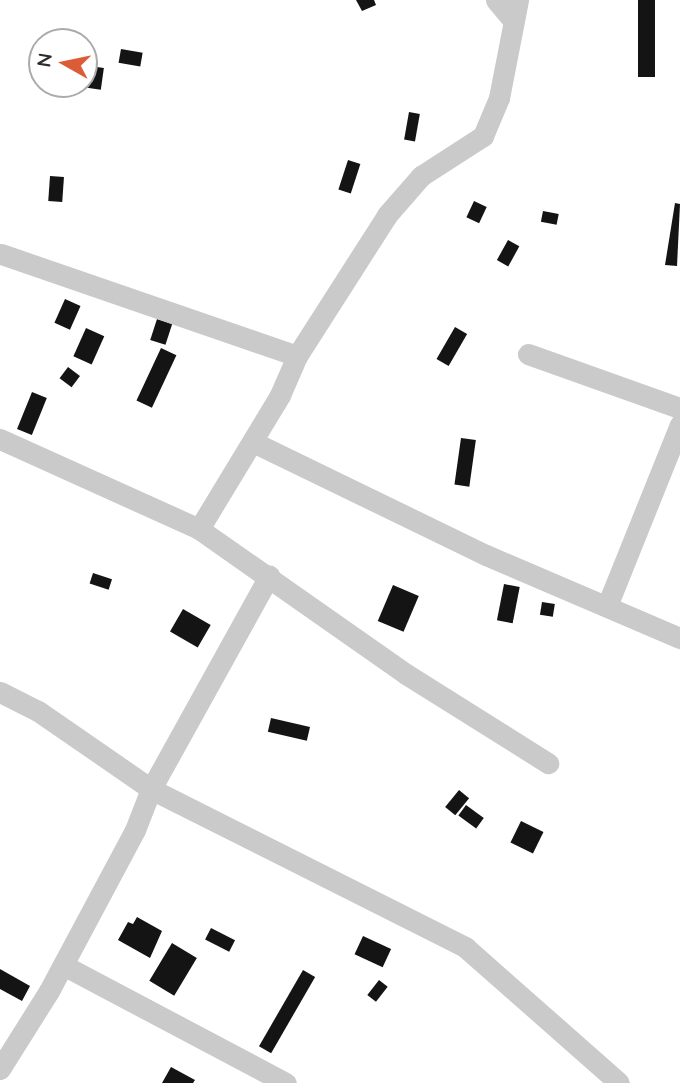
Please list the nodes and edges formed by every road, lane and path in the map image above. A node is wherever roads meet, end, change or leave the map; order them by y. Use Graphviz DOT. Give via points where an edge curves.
graph roads {
  1 [pos="496,0"];
  2 [pos="515,10"];
  3 [pos="0,253"];
  4 [pos="528,354"];
  5 [pos="297,356"];
  6 [pos="680,408"];
  7 [pos="680,424"];
  8 [pos="0,439"];
  9 [pos="253,442"];
  10 [pos="199,529"];
  11 [pos="269,576"];
  12 [pos="607,606"];
  13 [pos="680,638"];
  14 [pos="0,692"];
  15 [pos="548,763"];
  16 [pos="151,789"];
  17 [pos="63,965"];
  18 [pos="0,1069"];
  19 [pos="286,1083"];
  20 [pos="619,1083"];
  1 -- 2 [label="street"];
  2 -- 5 [label="street" via="499,98 482,136 403,193"];
  3 -- 5 [label="street"];
  4 -- 6 [label="street"];
  5 -- 9 [label="street"];
  7 -- 12 [label="street"];
  8 -- 10 [label="street"];
  9 -- 10 [label="street"];
  9 -- 12 [label="street" via="486,555"];
  10 -- 11 [label="street"];
  11 -- 15 [label="street" via="406,674"];
  11 -- 16 [label="street"];
  12 -- 13 [label="street"];
  14 -- 16 [label="street" via="38,712"];
  16 -- 17 [label="street" via="135,830"];
  16 -- 20 [label="street" via="465,947"];
  17 -- 18 [label="street"];
  17 -- 19 [label="street"];
}
